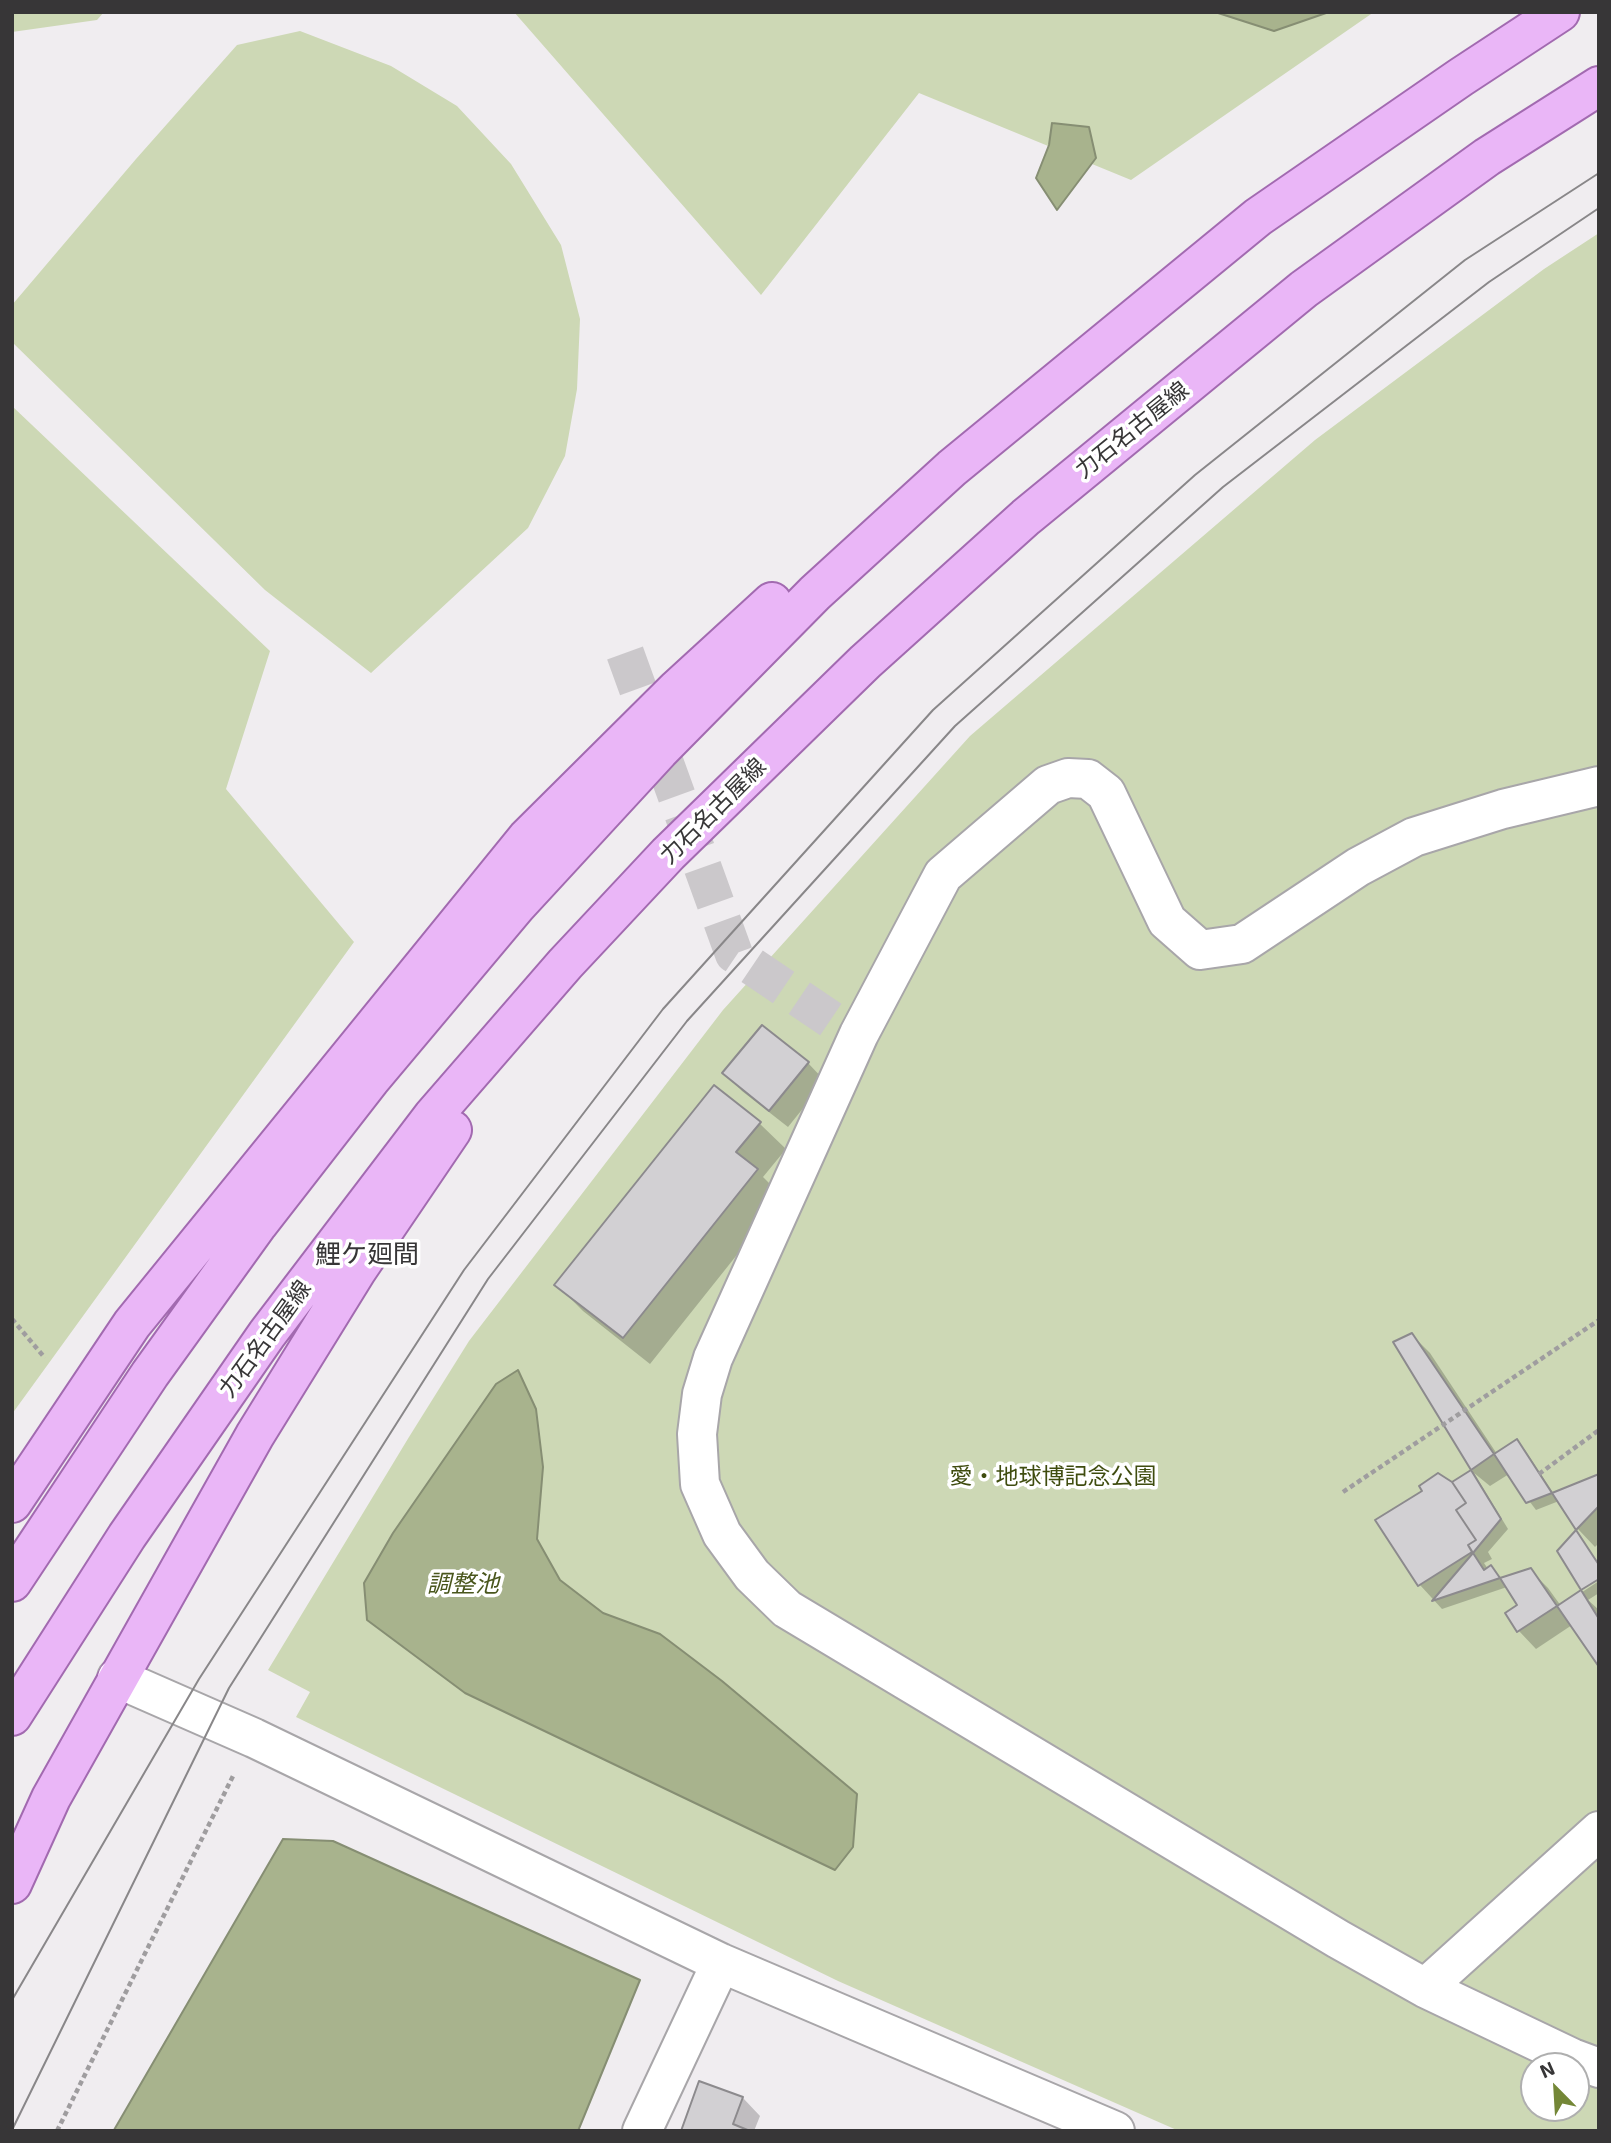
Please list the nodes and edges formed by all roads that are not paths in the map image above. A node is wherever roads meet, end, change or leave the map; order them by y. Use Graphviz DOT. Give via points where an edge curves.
graph roads {
  1 [pos="1560,12"];
  2 [pos="1599,86"];
  3 [pos="952,468"];
  4 [pos="1599,786"];
  5 [pos="565,964"];
  6 [pos="12,1503"];
  7 [pos="12,1582"];
  8 [pos="117,1678"];
  9 [pos="12,1716"];
  10 [pos="1599,1831"];
  11 [pos="12,1884"];
  12 [pos="721,1963"];
  13 [pos="1425,1988"];
  14 [pos="1599,2068"];
  15 [pos="642,2131"];
  16 [pos="1115,2131"];
  1 -- 3 [label="main road" via="1258,218"];
  2 -- 5 [label="main road, 力石名古屋線" via="1488,157 1304,289 1026,517 865,662 668,854"];
  3 -- 6 [label="main road" via="844,536 677,689 527,838 132,1324"];
  3 -- 7 [label="main road" via="816,593 659,751 517,905 370,1080 258,1224 150,1374"];
  4 -- 13 [label="street" via="1503,808 1414,837 1358,867 1242,944 1200,950 1167,921 1105,793 1088,779 1068,778 1048,785 943,875 859,1034 713,1358 702,1394 697,1434 701,1484 722,1534 752,1575 786,1609"];
  5 -- 8 [label="main road" via="357,1270 255,1435"];
  5 -- 9 [label="main road, 力石名古屋線" via="433,1116 267,1334 127,1536"];
  8 -- 11 [label="main road" via="51,1798"];
  8 -- 12 [label="street" via="254,1738"];
  10 -- 13 [label="street"];
  12 -- 15 [label="street"];
  12 -- 16 [label="street"];
  13 -- 14 [label="street"];
}
